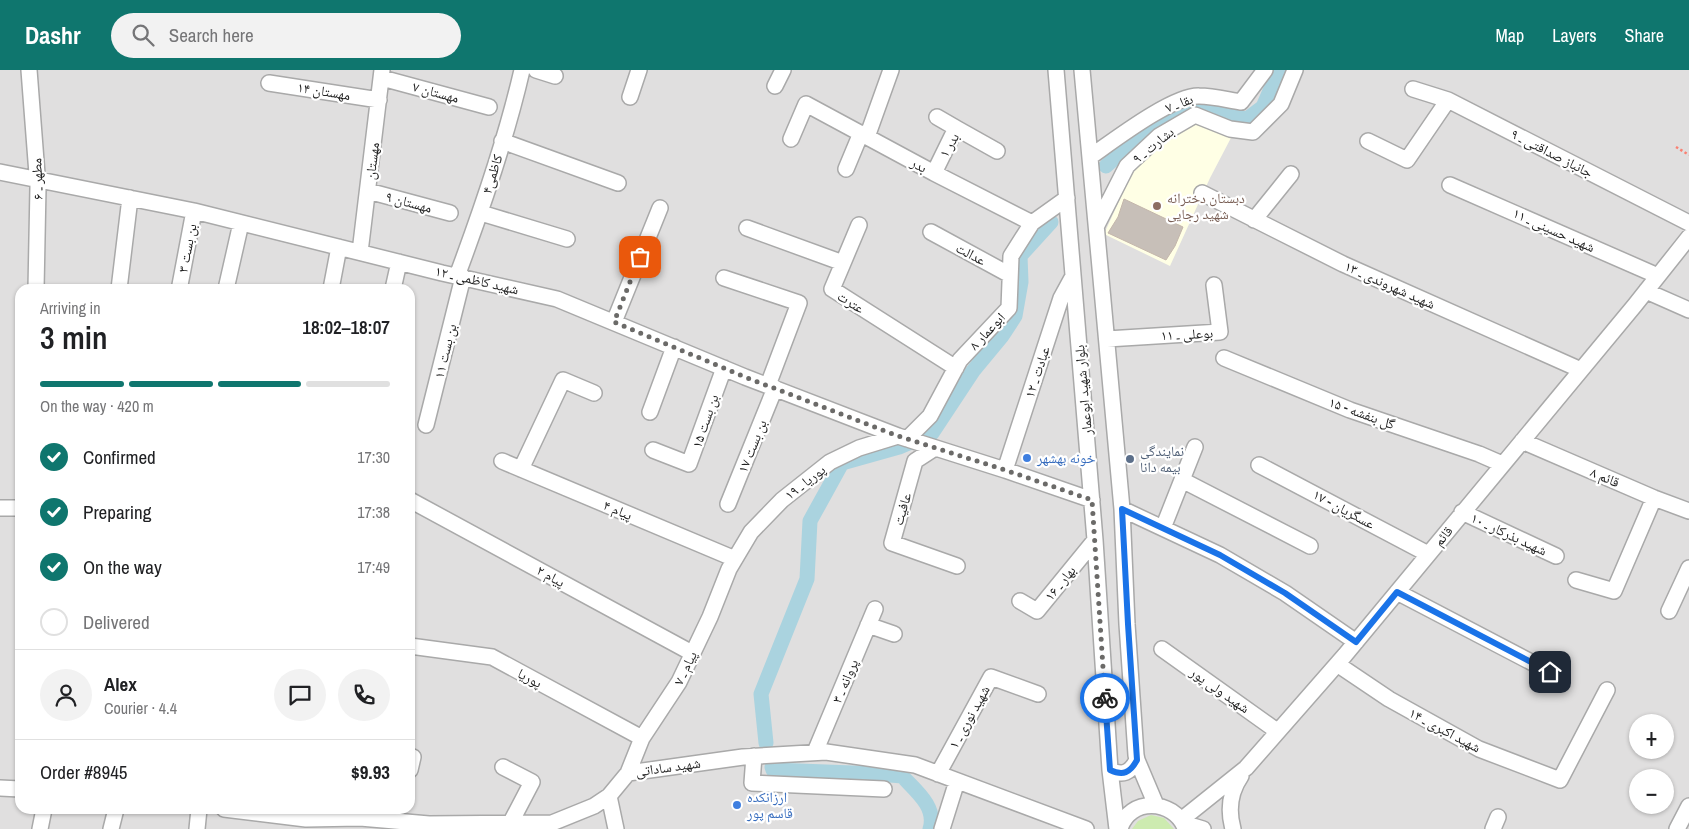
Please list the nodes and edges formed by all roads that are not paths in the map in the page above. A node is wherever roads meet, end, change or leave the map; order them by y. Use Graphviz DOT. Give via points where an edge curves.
graph roads {
  1 [pos="29,70"];
  2 [pos="522,70"];
  3 [pos="536,70"];
  4 [pos="639,70"];
  5 [pos="783,70"];
  6 [pos="891,70"];
  7 [pos="1056,70"];
  8 [pos="1082,70"];
  9 [pos="1265,70"];
  10 [pos="1295,70"];
  11 [pos="382,74"];
  12 [pos="555,76"];
  13 [pos="269,83"];
  14 [pos="775,86"];
  15 [pos="1413,88"];
  16 [pos="630,97"];
  17 [pos="379,100"];
  18 [pos="1448,100"];
  19 [pos="490,106"];
  20 [pos="936,117"];
  21 [pos="956,128"];
  22 [pos="864,135"];
  23 [pos="791,139"];
  24 [pos="502,141"];
  25 [pos="1368,141"];
  26 [pos="997,151"];
  27 [pos="1090,157"];
  28 [pos="846,169"];
  29 [pos="0,172"];
  30 [pos="934,173"];
  31 [pos="1291,174"];
  32 [pos="38,180"];
  33 [pos="618,183"];
  34 [pos="1450,184"];
  35 [pos="368,191"];
  36 [pos="1202,193"];
  37 [pos="130,198"];
  38 [pos="1067,198"];
  39 [pos="660,208"];
  40 [pos="194,211"];
  41 [pos="450,213"];
  42 [pos="481,213"];
  43 [pos="1254,220"];
  44 [pos="240,222"];
  45 [pos="1689,222"];
  46 [pos="1032,223"];
  47 [pos="859,225"];
  48 [pos="1096,225"];
  49 [pos="747,228"];
  50 [pos="932,232"];
  51 [pos="1689,237"];
  52 [pos="567,240"];
  53 [pos="339,247"];
  54 [pos="360,252"];
  55 [pos="399,262"];
  56 [pos="843,264"];
  57 [pos="1010,275"];
  58 [pos="1073,275"];
  59 [pos="1658,276"];
  60 [pos="460,277"];
  61 [pos="724,278"];
  62 [pos="36,284"];
  63 [pos="120,284"];
  64 [pos="180,284"];
  65 [pos="227,284"];
  66 [pos="332,284"];
  67 [pos="394,284"];
  68 [pos="1214,286"];
  69 [pos="1646,291"];
  70 [pos="1689,310"];
  71 [pos="614,322"];
  72 [pos="1107,339"];
  73 [pos="674,347"];
  74 [pos="1224,358"];
  75 [pos="724,368"];
  76 [pos="956,368"];
  77 [pos="1581,370"];
  78 [pos="772,387"];
  79 [pos="594,393"];
  80 [pos="650,412"];
  81 [pos="426,425"];
  82 [pos="902,437"];
  83 [pos="1522,441"];
  84 [pos="931,446"];
  85 [pos="1195,447"];
  86 [pos="653,450"];
  87 [pos="502,461"];
  88 [pos="1502,464"];
  89 [pos="1259,465"];
  90 [pos="521,469"];
  91 [pos="1005,470"];
  92 [pos="1182,480"];
  93 [pos="1654,498"];
  94 [pos="1092,500"];
  95 [pos="415,503"];
  96 [pos="728,504"];
  97 [pos="0,508"];
  98 [pos="15,508"];
  99 [pos="1122,509"];
  100 [pos="1689,511"];
  101 [pos="1462,512"];
  102 [pos="1163,528"];
  103 [pos="1095,540"];
  104 [pos="1310,546"];
  105 [pos="1428,554"];
  106 [pos="1556,556"];
  107 [pos="735,560"];
  108 [pos="957,566"];
  109 [pos="1689,568"];
  110 [pos="1576,580"];
  111 [pos="1397,592"];
  112 [pos="1020,601"];
  113 [pos="875,609"];
  114 [pos="1669,610"];
  115 [pos="868,625"];
  116 [pos="894,634"];
  117 [pos="1356,642"];
  118 [pos="415,647"];
  119 [pos="1162,649"];
  120 [pos="692,653"];
  121 [pos="1338,664"];
  122 [pos="1550,672"];
  123 [pos="1607,690"];
  124 [pos="1038,694"];
  125 [pos="1278,731"];
  126 [pos="642,738"];
  127 [pos="815,752"];
  128 [pos="754,756"];
  129 [pos="1137,760"];
  130 [pos="503,767"];
  131 [pos="1246,768"];
  132 [pos="1110,770"];
  133 [pos="628,773"];
  134 [pos="938,774"];
  135 [pos="958,781"];
  136 [pos="0,788"];
  137 [pos="15,789"];
  138 [pos="884,789"];
  139 [pos="609,796"];
  140 [pos="1156,805"];
  141 [pos="1689,806"];
  142 [pos="43,814"];
  143 [pos="115,814"];
  144 [pos="198,814"];
  145 [pos="251,814"];
  146 [pos="401,815"];
  147 [pos="306,824"];
  148 [pos="510,824"];
  149 [pos="1183,824"];
  150 [pos="428,827"];
  151 [pos="40,829"];
  152 [pos="111,829"];
  153 [pos="197,829"];
  154 [pos="616,829"];
  155 [pos="942,829"];
  156 [pos="1086,829"];
  157 [pos="1118,829"];
  158 [pos="1203,829"];
  159 [pos="1233,829"];
  160 [pos="1677,829"];
  1 -- 32 [label="street, مطهر ـ ۶"];
  2 -- 24 [label="street, کاظمی۴" via="512,115"];
  3 -- 12 [label="street"];
  4 -- 16 [label="street"];
  5 -- 14 [label="street"];
  6 -- 22 [label="street"];
  7 -- 38 [label="street, بلوار شهید ابوعمار"];
  8 -- 27 [label="street, بلوار شهید ابوعمار"];
  9 -- 27 [label="street, بقا ـ ۷" via="1241,102 1197,96 1176,102"];
  10 -- 48 [label="street, بشارت ـ ۹" via="1280,104 1253,132 1230,129 1194,115 1159,136 1128,166"];
  11 -- 17 [label="street, مهستان"];
  11 -- 19 [label="street, مهستان ۷"];
  13 -- 17 [label="street, مهستان ۱۴"];
  15 -- 18 [label="street, جانباز صداقتی ـ ۹"];
  17 -- 35 [label="street, مهستان"];
  18 -- 25 [label="street" via="1407,160"];
  18 -- 45 [label="street, جانباز صداقتی ـ ۹"];
  20 -- 21 [label="street"];
  21 -- 26 [label="street, بدر ۱"];
  21 -- 30 [label="street, بدر ۱"];
  22 -- 23 [label="street, بدر" via="806,104"];
  22 -- 28 [label="street"];
  22 -- 30 [label="street, بدر"];
  24 -- 33 [label="street"];
  24 -- 42 [label="street, کاظمی۴"];
  27 -- 48 [label="street, بلوار شهید ابوعمار"];
  29 -- 32 [label="street, شهید کاظمی ـ ۱۲"];
  30 -- 46 [label="street, بدر"];
  31 -- 43 [label="street"];
  32 -- 37 [label="street, شهید کاظمی ـ ۱۲"];
  32 -- 62 [label="street, مطهر ـ ۶"];
  34 -- 59 [label="street, شهید حسینی ـ ۱۱"];
  35 -- 41 [label="street, مهستان ۹"];
  35 -- 54 [label="street, مهستان"];
  36 -- 43 [label="street, شهید شهروندی ـ ۱۳"];
  37 -- 40 [label="street, شهید کاظمی ـ ۱۲"];
  37 -- 63 [label="street"];
  38 -- 46 [label="street, ابوعمار ۸"];
  38 -- 58 [label="street, بلوار شهید ابوعمار"];
  39 -- 71 [label="street"];
  40 -- 44 [label="street, شهید کاظمی ـ ۱۲"];
  40 -- 64 [label="street, بن بست ۳"];
  42 -- 52 [label="street"];
  42 -- 60 [label="street, کاظمی۴"];
  43 -- 77 [label="street, شهید شهروندی ـ ۱۳" via="1343,264"];
  44 -- 53 [label="street, شهید کاظمی ـ ۱۲"];
  44 -- 65 [label="street"];
  46 -- 57 [label="street, ابوعمار ۸" via="1010,256"];
  47 -- 56 [label="street"];
  48 -- 72 [label="street, بلوار شهید ابوعمار"];
  49 -- 56 [label="street"];
  50 -- 57 [label="street, عدالت"];
  51 -- 59 [label="street, قائم"];
  53 -- 54 [label="street, شهید کاظمی ـ ۱۲"];
  53 -- 66 [label="street"];
  54 -- 55 [label="street, شهید کاظمی ـ ۱۲"];
  55 -- 60 [label="street, شهید کاظمی ـ ۱۲"];
  55 -- 67 [label="street"];
  56 -- 76 [label="street, عترت" via="832,289"];
  57 -- 76 [label="street, ابوعمار ۸" via="1008,308"];
  58 -- 91 [label="street, عبادت ـ ۱۲" via="1061,298"];
  58 -- 94 [label="street, بلوار شهید ابوعمار"];
  59 -- 69 [label="street, قائم"];
  60 -- 71 [label="street, شهید کاظمی ـ ۱۲" via="557,299"];
  60 -- 81 [label="street, بن بست ۱۱"];
  61 -- 78 [label="street, بن بست ۱۷" via="800,303"];
  68 -- 72 [label="street, بوعلی ـ ۱۱" via="1220,332"];
  69 -- 70 [label="street"];
  69 -- 77 [label="street, قائم"];
  71 -- 73 [label="street, شهید کاظمی ـ ۱۲"];
  72 -- 99 [label="street, بلوار شهید ابوعمار"];
  73 -- 75 [label="street, شهید کاظمی ـ ۱۲"];
  73 -- 80 [label="street"];
  74 -- 88 [label="street, گل بنفشه - ۱۵" via="1350,410"];
  75 -- 78 [label="street, شهید کاظمی ـ ۱۲"];
  75 -- 86 [label="street, بن بست ۱۵" via="690,464"];
  76 -- 82 [label="street, ابوعمار ۸" via="930,416"];
  77 -- 83 [label="street, قائم"];
  78 -- 82 [label="street, شهید کاظمی ـ ۱۲"];
  78 -- 96 [label="street, بن بست ۱۷"];
  79 -- 90 [label="street" via="563,380"];
  82 -- 84 [label="street, شهید کاظمی ـ ۱۲"];
  82 -- 107 [label="street, پوریا ـ ۱۹" via="859,448 830,462 782,500 751,532"];
  83 -- 88 [label="street, قائم"];
  83 -- 93 [label="street, قائم ۸"];
  84 -- 91 [label="street, شهید کاظمی ـ ۱۲"];
  84 -- 108 [label="street, عافیت" via="916,461 892,543"];
  85 -- 92 [label="street"];
  87 -- 90 [label="street, پیام ۴"];
  88 -- 101 [label="street, قائم"];
  89 -- 105 [label="street, عسگریان - ۱۷"];
  90 -- 107 [label="street, پیام ۴"];
  91 -- 94 [label="street, شهید کاظمی ـ ۱۲"];
  92 -- 102 [label="street"];
  92 -- 104 [label="street"];
  93 -- 100 [label="street, قائم ۸"];
  93 -- 110 [label="street" via="1614,590"];
  94 -- 103 [label="street, بلوار شهید ابوعمار"];
  95 -- 120 [label="street, پیام ۲"];
  97 -- 98 [label="street"];
  99 -- 102 [label="street"];
  99 -- 129 [label="street, بلوار شهید ابوعمار"];
  101 -- 105 [label="street, قائم"];
  101 -- 106 [label="street, شهید بذرکار ـ ۱۰"];
  102 -- 117 [label="street" via="1220,555 1285,593"];
  103 -- 112 [label="street, بهار ـ ۱۶" via="1037,612"];
  103 -- 132 [label="street, بلوار شهید ابوعمار"];
  105 -- 111 [label="street, قائم"];
  107 -- 120 [label="street, پیام ـ ۷"];
  109 -- 114 [label="street"];
  111 -- 117 [label="street, قائم"];
  111 -- 122 [label="street"];
  113 -- 115 [label="street, پروانه ـ ۳"];
  115 -- 116 [label="street"];
  115 -- 127 [label="street, پروانه ـ ۳"];
  117 -- 121 [label="street, قائم"];
  118 -- 126 [label="street, پوریا" via="492,657"];
  119 -- 125 [label="street, شهید ولی پور"];
  120 -- 126 [label="street, پیام ـ ۷" via="679,682"];
  121 -- 123 [label="street, شهید اکبری ـ ۱۴" via="1389,699 1478,749 1560,780"];
  121 -- 125 [label="street, قائم"];
  124 -- 134 [label="street, شهید نوری ـ ۱" via="991,677"];
  125 -- 131 [label="street, قائم"];
  126 -- 133 [label="street, پیام ـ ۷"];
  127 -- 128 [label="street, شهید ساداتی"];
  127 -- 134 [label="street, شهید ساداتی" via="915,765"];
  128 -- 133 [label="street, شهید ساداتی"];
  128 -- 138 [label="street" via="752,783"];
  129 -- 132 [label="street" via="1126,773"];
  129 -- 140 [label="street, بلوار شهید ابوعمار"];
  130 -- 148 [label="street" via="532,782"];
  131 -- 149 [label="street, قائم"];
  131 -- 159 [label="street" via="1230,802"];
  132 -- 157 [label="street, بلوار شهید ابوعمار"];
  133 -- 139 [label="street, شهید ساداتی"];
  134 -- 135 [label="street, شهید ساداتی"];
  135 -- 155 [label="street"];
  135 -- 156 [label="street, شهید ساداتی"];
  136 -- 137 [label="street"];
  139 -- 148 [label="street, شهید ساداتی" via="594,806 552,823"];
  139 -- 154 [label="street"];
  140 -- 149 [label="street" via="1176,814"];
  140 -- 157 [label="street" via="1135,810"];
  141 -- 160 [label="street"];
  142 -- 151 [label="street"];
  143 -- 152 [label="street"];
  144 -- 153 [label="street"];
  145 -- 147 [label="street, شهید ساداتی"];
  146 -- 147 [label="street, شهید ساداتی"];
  146 -- 150 [label="street, شهید ساداتی"];
  148 -- 150 [label="street, شهید ساداتی"];
  149 -- 158 [label="street"];
}
